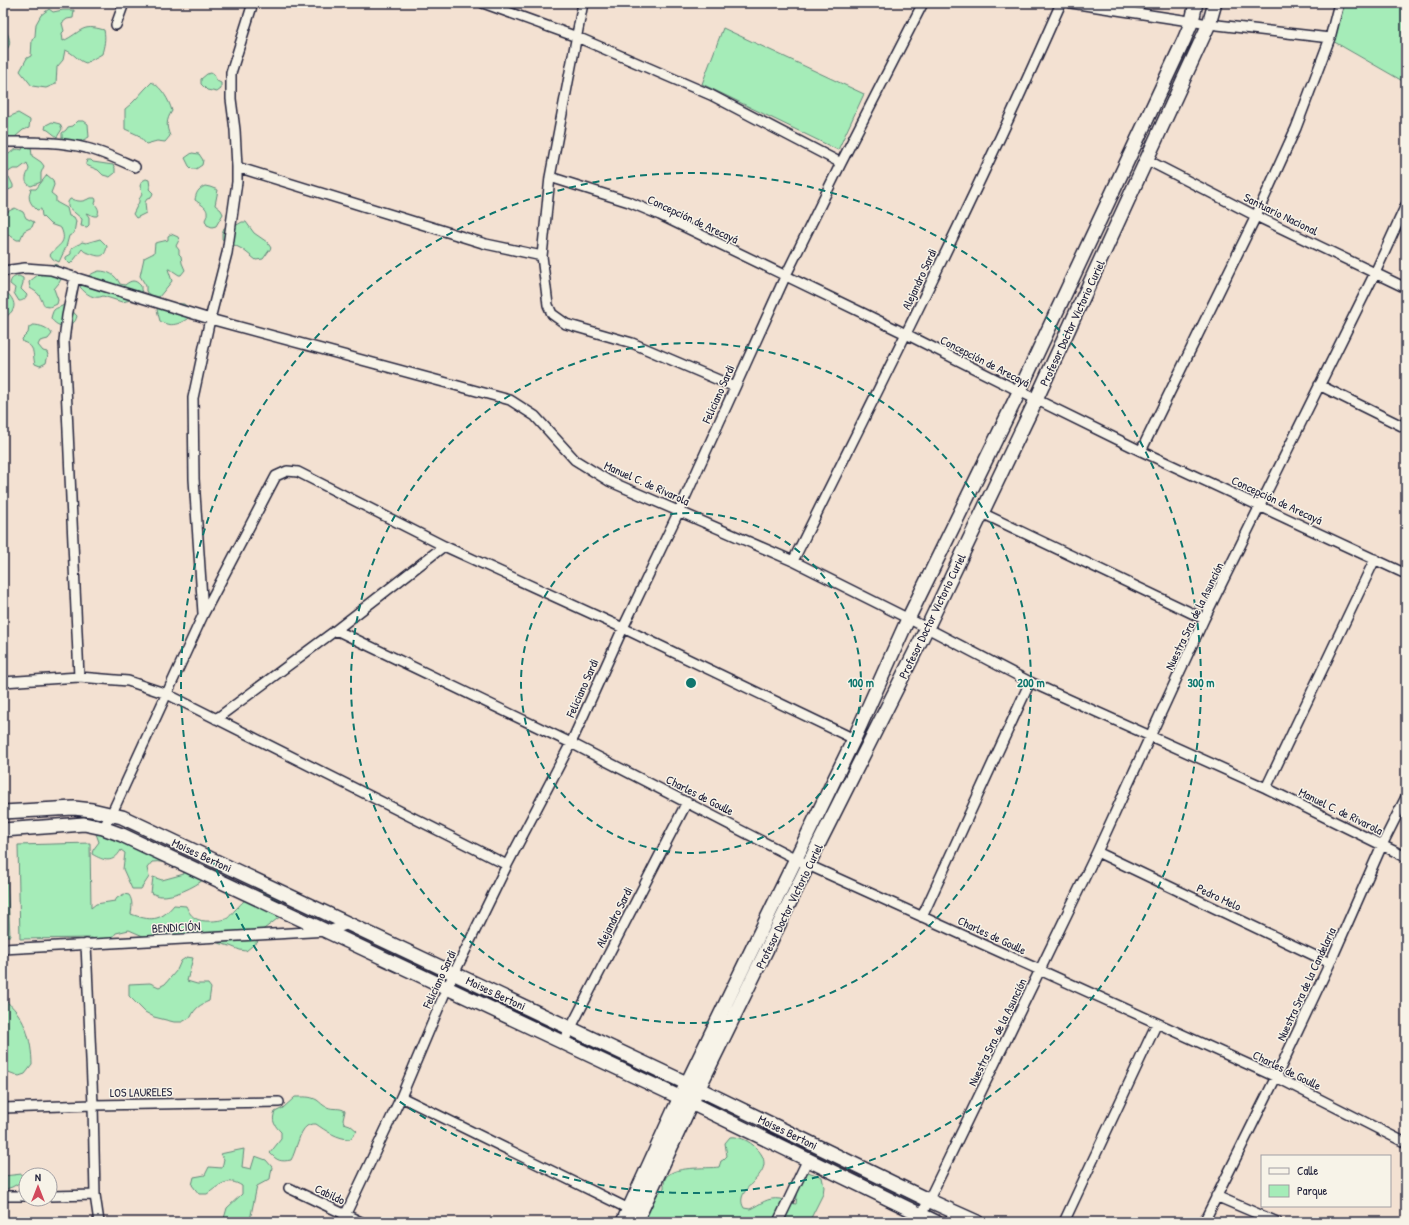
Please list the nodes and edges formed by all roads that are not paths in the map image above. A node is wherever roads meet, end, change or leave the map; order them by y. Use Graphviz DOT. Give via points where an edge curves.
graph roads {
  1 [pos="124,3"];
  2 [pos="253,3"];
  3 [pos="483,3"];
  4 [pos="583,3"];
  5 [pos="923,3"];
  6 [pos="1061,3"];
  7 [pos="1071,3"];
  8 [pos="1196,3"];
  9 [pos="1215,3"];
  10 [pos="1339,3"];
  11 [pos="1081,4"];
  12 [pos="1192,21"];
  13 [pos="1209,24"];
  14 [pos="116,25"];
  15 [pos="577,37"];
  16 [pos="1330,38"];
  17 [pos="3,142"];
  18 [pos="1147,160"];
  19 [pos="841,163"];
  20 [pos="135,167"];
  21 [pos="237,167"];
  22 [pos="550,177"];
  23 [pos="1406,205"];
  24 [pos="1256,216"];
  25 [pos="542,256"];
  26 [pos="3,271"];
  27 [pos="1375,273"];
  28 [pos="75,277"];
  29 [pos="784,277"];
  30 [pos="1406,288"];
  31 [pos="210,319"];
  32 [pos="906,334"];
  33 [pos="1319,385"];
  34 [pos="735,387"];
  35 [pos="1019,392"];
  36 [pos="1036,400"];
  37 [pos="1406,428"];
  38 [pos="1141,451"];
  39 [pos="1260,506"];
  40 [pos="679,511"];
  41 [pos="982,513"];
  42 [pos="444,546"];
  43 [pos="1376,559"];
  44 [pos="793,561"];
  45 [pos="1406,574"];
  46 [pos="203,615"];
  47 [pos="1204,619"];
  48 [pos="917,624"];
  49 [pos="623,628"];
  50 [pos="336,630"];
  51 [pos="79,677"];
  52 [pos="3,682"];
  53 [pos="1030,682"];
  54 [pos="167,694"];
  55 [pos="216,719"];
  56 [pos="1150,736"];
  57 [pos="854,739"];
  58 [pos="570,743"];
  59 [pos="1266,788"];
  60 [pos="1406,797"];
  61 [pos="687,802"];
  62 [pos="3,812"];
  63 [pos="111,815"];
  64 [pos="103,828"];
  65 [pos="3,830"];
  66 [pos="1382,845"];
  67 [pos="1097,852"];
  68 [pos="1406,857"];
  69 [pos="797,859"];
  70 [pos="507,865"];
  71 [pos="808,865"];
  72 [pos="922,916"];
  73 [pos="350,924"];
  74 [pos="328,931"];
  75 [pos="86,944"];
  76 [pos="3,949"];
  77 [pos="1330,963"];
  78 [pos="1040,970"];
  79 [pos="455,974"];
  80 [pos="447,988"];
  81 [pos="1157,1023"];
  82 [pos="570,1028"];
  83 [pos="563,1043"];
  84 [pos="1276,1077"];
  85 [pos="693,1087"];
  86 [pos="401,1097"];
  87 [pos="686,1101"];
  88 [pos="279,1102"];
  89 [pos="93,1105"];
  90 [pos="3,1108"];
  91 [pos="1406,1143"];
  92 [pos="807,1161"];
  93 [pos="289,1188"];
  94 [pos="95,1195"];
  95 [pos="3,1196"];
  96 [pos="18,1196"];
  97 [pos="58,1196"];
  98 [pos="1216,1196"];
  99 [pos="928,1200"];
  100 [pos="635,1215"];
  101 [pos="344,1218"];
  102 [pos="919,1218"];
  103 [pos="99,1222"];
  104 [pos="361,1222"];
  105 [pos="623,1222"];
  106 [pos="778,1222"];
  107 [pos="936,1222"];
  108 [pos="977,1222"];
  109 [pos="1064,1222"];
  110 [pos="1204,1222"];
  111 [pos="1276,1222"];
  1 -- 14 [label="street"];
  2 -- 21 [label="street" via="231,73"];
  3 -- 15 [label="street"];
  4 -- 15 [label="street"];
  5 -- 19 [label="street, Feliciano Sardi"];
  6 -- 32 [label="street, Alejandro Sardi"];
  7 -- 11 [label="street"];
  8 -- 12 [label="main road, Profesor Doctor Victorio Curiel"];
  9 -- 13 [label="main road, Profesor Doctor Victorio Curiel"];
  10 -- 16 [label="street"];
  11 -- 12 [label="street"];
  12 -- 13 [label="street"];
  12 -- 35 [label="main road, Profesor Doctor Victorio Curiel"];
  13 -- 16 [label="street"];
  13 -- 18 [label="main road, Profesor Doctor Victorio Curiel"];
  15 -- 19 [label="street" via="711,95"];
  15 -- 22 [label="street"];
  16 -- 24 [label="street" via="1296,128"];
  17 -- 20 [label="street" via="44,142 86,148"];
  18 -- 24 [label="street, Santuario Nacional"];
  18 -- 36 [label="main road, Profesor Doctor Victorio Curiel"];
  19 -- 29 [label="street, Feliciano Sardi"];
  21 -- 25 [label="street" via="486,244"];
  21 -- 31 [label="street" via="227,253"];
  22 -- 25 [label="street"];
  22 -- 29 [label="street, Concepción de Arecayá" via="629,202 660,215"];
  23 -- 27 [label="street, Nuestra Sra. de la Asunción"];
  24 -- 27 [label="street, Santuario Nacional"];
  24 -- 38 [label="street"];
  25 -- 34 [label="street" via="548,305 552,314 566,324 632,343"];
  26 -- 28 [label="street, Manuel C. de Rivarola" via="25,268 51,270"];
  27 -- 30 [label="street, Santuario Nacional"];
  27 -- 33 [label="street, Nuestra Sra. de la Asunción"];
  28 -- 31 [label="street, Manuel C. de Rivarola"];
  28 -- 51 [label="street" via="64,341"];
  29 -- 32 [label="street, Concepción de Arecayá"];
  29 -- 34 [label="street, Feliciano Sardi"];
  31 -- 40 [label="street, Manuel C. de Rivarola" via="510,400 535,416 575,460 609,481"];
  31 -- 46 [label="street" via="193,398 194,479"];
  32 -- 35 [label="street, Concepción de Arecayá"];
  32 -- 44 [label="street, Alejandro Sardi"];
  33 -- 37 [label="street"];
  33 -- 39 [label="street, Nuestra Sra. de la Asunción"];
  34 -- 40 [label="street, Feliciano Sardi"];
  35 -- 36 [label="street, Concepción de Arecayá"];
  35 -- 48 [label="main road, Profesor Doctor Victorio Curiel"];
  36 -- 38 [label="street, Concepción de Arecayá"];
  36 -- 41 [label="main road, Profesor Doctor Victorio Curiel"];
  38 -- 39 [label="street, Concepción de Arecayá"];
  39 -- 43 [label="street, Concepción de Arecayá"];
  39 -- 47 [label="street, Nuestra Sra. de la Asunción"];
  40 -- 44 [label="street, Manuel C. de Rivarola"];
  40 -- 49 [label="street, Feliciano Sardi"];
  41 -- 47 [label="street"];
  41 -- 48 [label="main road, Profesor Doctor Victorio Curiel"];
  42 -- 46 [label="street" via="298,472 286,471 276,476"];
  42 -- 49 [label="street"];
  42 -- 50 [label="street"];
  43 -- 45 [label="street, Concepción de Arecayá"];
  43 -- 59 [label="street"];
  44 -- 48 [label="street, Manuel C. de Rivarola"];
  46 -- 54 [label="street"];
  47 -- 56 [label="street, Nuestra Sra. de la Asunción"];
  48 -- 53 [label="street"];
  48 -- 57 [label="main road, Profesor Doctor Victorio Curiel"];
  48 -- 71 [label="main road, Profesor Doctor Victorio Curiel"];
  49 -- 57 [label="street"];
  49 -- 58 [label="street, Feliciano Sardi"];
  50 -- 55 [label="street"];
  50 -- 58 [label="street, Charles de Goulle"];
  51 -- 52 [label="street"];
  51 -- 54 [label="street" via="128,681"];
  53 -- 56 [label="street"];
  53 -- 72 [label="street"];
  54 -- 55 [label="street"];
  54 -- 63 [label="street"];
  55 -- 70 [label="street"];
  56 -- 59 [label="street, Manuel C. de Rivarola"];
  56 -- 67 [label="street, Nuestra Sra. de la Asunción"];
  57 -- 69 [label="main road, Profesor Doctor Victorio Curiel"];
  58 -- 61 [label="street, Charles de Goulle"];
  58 -- 70 [label="street, Feliciano Sardi"];
  59 -- 66 [label="street, Manuel C. de Rivarola"];
  60 -- 66 [label="street, Nuestra Sra de la Candelaria"];
  61 -- 69 [label="street, Charles de Goulle"];
  61 -- 82 [label="street, Alejandro Sardi"];
  62 -- 63 [label="main road, Moises Bertoni" via="74,808"];
  63 -- 64 [label="street"];
  63 -- 73 [label="main road, Moises Bertoni" via="122,817"];
  64 -- 65 [label="main road, Moises Bertoni" via="84,824"];
  64 -- 74 [label="main road, Moises Bertoni"];
  66 -- 68 [label="street, Manuel C. de Rivarola"];
  66 -- 77 [label="street, Nuestra Sra de la Candelaria"];
  67 -- 77 [label="street, Pedro Melo"];
  67 -- 78 [label="street, Nuestra Sra. de la Asunción"];
  69 -- 71 [label="street, Charles de Goulle"];
  69 -- 85 [label="main road, Profesor Doctor Victorio Curiel"];
  70 -- 79 [label="street, Feliciano Sardi"];
  71 -- 72 [label="street, Charles de Goulle"];
  71 -- 85 [label="main road, Profesor Doctor Victorio Curiel"];
  72 -- 78 [label="street, Charles de Goulle"];
  73 -- 74 [label="street, BENDICIÓN"];
  73 -- 79 [label="main road, Moises Bertoni"];
  74 -- 75 [label="street, BENDICIÓN"];
  74 -- 80 [label="main road, Moises Bertoni"];
  75 -- 76 [label="street, BENDICIÓN"];
  75 -- 89 [label="street"];
  77 -- 84 [label="street, Nuestra Sra de la Candelaria"];
  78 -- 81 [label="street, Charles de Goulle"];
  78 -- 99 [label="street, Nuestra Sra. de la Asunción"];
  79 -- 80 [label="street, Feliciano Sardi"];
  79 -- 82 [label="main road, Moises Bertoni"];
  80 -- 83 [label="main road, Moises Bertoni"];
  80 -- 86 [label="street, Feliciano Sardi"];
  81 -- 84 [label="street, Charles de Goulle"];
  81 -- 109 [label="street"];
  82 -- 83 [label="street, Alejandro Sardi"];
  82 -- 85 [label="main road, Moises Bertoni"];
  83 -- 87 [label="main road, Moises Bertoni"];
  84 -- 91 [label="street, Charles de Goulle"];
  84 -- 98 [label="street, Nuestra Sra de la Candelaria"];
  85 -- 87 [label="main road, Profesor Doctor Victorio Curiel"];
  85 -- 99 [label="main road, Moises Bertoni"];
  86 -- 100 [label="street"];
  86 -- 101 [label="street, Feliciano Sardi"];
  87 -- 92 [label="main road, Moises Bertoni"];
  87 -- 100 [label="main road, Profesor Doctor Victorio Curiel"];
  88 -- 89 [label="street, LOS LAURELES"];
  89 -- 90 [label="street, LOS LAURELES"];
  89 -- 94 [label="street"];
  92 -- 102 [label="main road, Moises Bertoni"];
  92 -- 106 [label="street"];
  93 -- 101 [label="street, Cabildo"];
  94 -- 97 [label="street"];
  94 -- 103 [label="street"];
  95 -- 96 [label="street"];
  98 -- 110 [label="street, Nuestra Sra de la Candelaria"];
  98 -- 111 [label="street"];
  99 -- 102 [label="street, Nuestra Sra. de la Asunción"];
  99 -- 108 [label="main road, Moises Bertoni"];
  100 -- 105 [label="main road, Profesor Doctor Victorio Curiel"];
  101 -- 104 [label="street, Cabildo"];
  102 -- 107 [label="main road, Moises Bertoni"];
}
